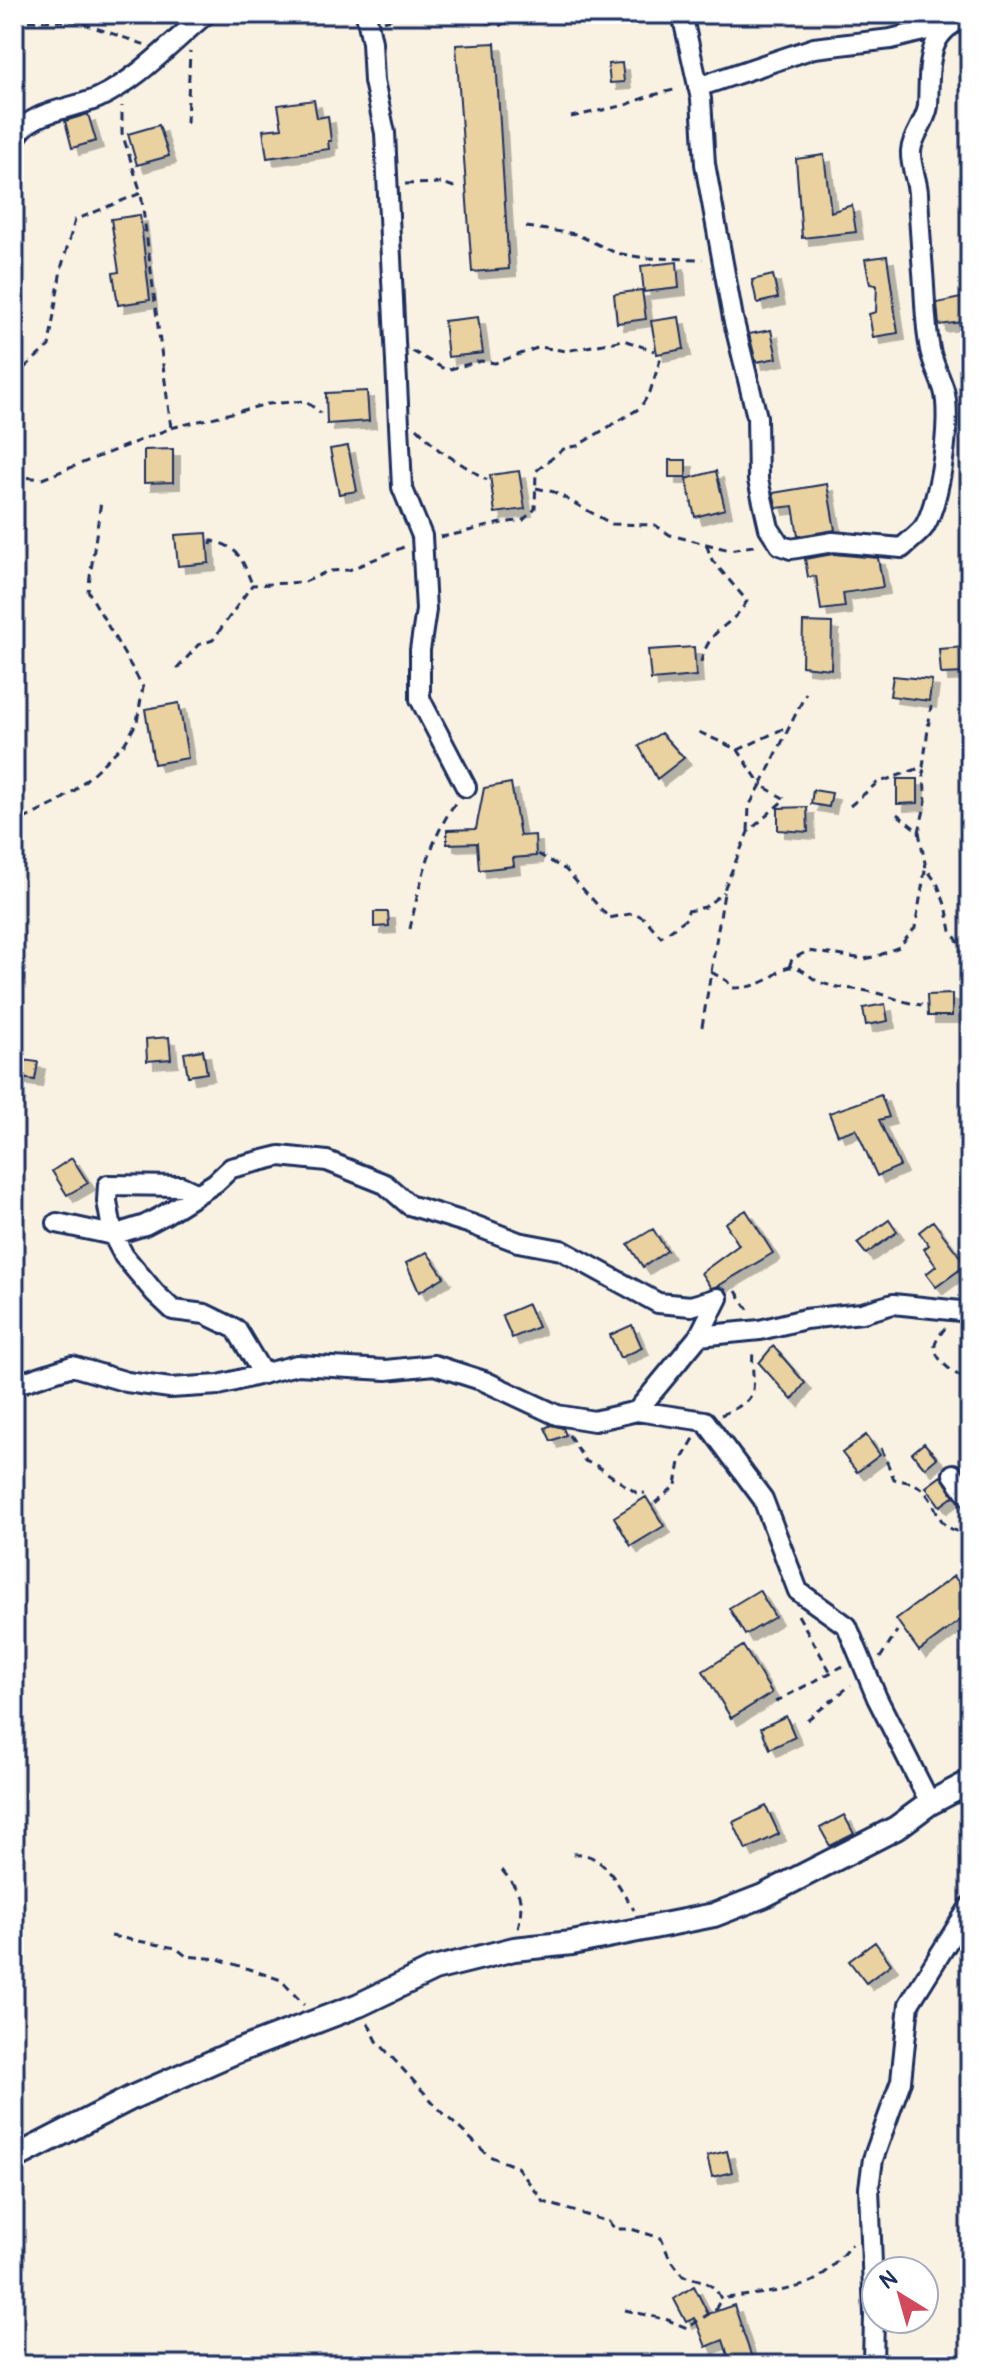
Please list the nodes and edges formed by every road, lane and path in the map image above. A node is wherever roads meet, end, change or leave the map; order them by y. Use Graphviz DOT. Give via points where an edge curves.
graph roads {
  1 [pos="206,14"];
  2 [pos="407,14"];
  3 [pos="459,14"];
  4 [pos="518,14"];
  5 [pos="682,14"];
  6 [pos="367,19"];
  7 [pos="962,20"];
  8 [pos="14,21"];
  9 [pos="170,53"];
  10 [pos="698,87"];
  11 [pos="122,96"];
  12 [pos="571,117"];
  13 [pos="187,123"];
  14 [pos="14,142"];
  15 [pos="387,179"];
  16 [pos="458,185"];
  17 [pos="141,193"];
  18 [pos="526,227"];
  19 [pos="723,261"];
  20 [pos="394,345"];
  21 [pos="654,351"];
  22 [pos="662,354"];
  23 [pos="14,377"];
  24 [pos="321,413"];
  25 [pos="397,415"];
  26 [pos="171,428"];
  27 [pos="14,476"];
  28 [pos="487,480"];
  29 [pos="536,488"];
  30 [pos="101,501"];
  31 [pos="422,540"];
  32 [pos="778,542"];
  33 [pos="706,544"];
  34 [pos="211,545"];
  35 [pos="252,585"];
  36 [pos="701,662"];
  37 [pos="177,669"];
  38 [pos="806,693"];
  39 [pos="931,706"];
  40 [pos="790,725"];
  41 [pos="699,732"];
  42 [pos="738,750"];
  43 [pos="923,767"];
  44 [pos="761,785"];
  45 [pos="466,787"];
  46 [pos="850,806"];
  47 [pos="897,814"];
  48 [pos="14,830"];
  49 [pos="748,832"];
  50 [pos="919,832"];
  51 [pos="538,854"];
  52 [pos="926,865"];
  53 [pos="725,892"];
  54 [pos="410,929"];
  55 [pos="970,959"];
  56 [pos="789,967"];
  57 [pos="711,972"];
  58 [pos="922,1005"];
  59 [pos="958,1009"];
  60 [pos="970,1011"];
  61 [pos="702,1027"];
  62 [pos="196,1193"];
  63 [pos="57,1223"];
  64 [pos="113,1235"];
  65 [pos="727,1287"];
  66 [pos="964,1311"];
  67 [pos="754,1330"];
  68 [pos="699,1336"];
  69 [pos="263,1374"];
  70 [pos="970,1381"];
  71 [pos="14,1385"];
  72 [pos="637,1411"];
  73 [pos="557,1415"];
  74 [pos="705,1421"];
  75 [pos="881,1448"];
  76 [pos="953,1474"];
  77 [pos="645,1493"];
  78 [pos="970,1498"];
  79 [pos="655,1503"];
  80 [pos="970,1533"];
  81 [pos="794,1608"];
  82 [pos="897,1631"];
  83 [pos="866,1670"];
  84 [pos="830,1671"];
  85 [pos="775,1702"];
  86 [pos="807,1720"];
  87 [pos="970,1782"];
  88 [pos="930,1803"];
  89 [pos="573,1854"];
  90 [pos="502,1870"];
  91 [pos="970,1906"];
  92 [pos="648,1929"];
  93 [pos="111,1936"];
  94 [pos="514,1949"];
  95 [pos="359,2005"];
  96 [pos="315,2021"];
  97 [pos="14,2158"];
  98 [pos="869,2227"];
  99 [pos="721,2299"];
  100 [pos="625,2310"];
  101 [pos="873,2365"];
  1 -- 9 [label="street"];
  2 -- 6 [label="path"];
  3 -- 4 [label="path" via="499,26"];
  5 -- 10 [label="street"];
  6 -- 15 [label="street"];
  7 -- 10 [label="street" via="891,39 814,48"];
  7 -- 32 [label="street" via="934,42 927,111 911,150 925,322 931,362 945,392 935,500 924,527 902,548 833,542 791,549"];
  8 -- 9 [label="path" via="75,21"];
  9 -- 13 [label="path" via="191,47"];
  9 -- 14 [label="street" via="97,99 39,117 18,130"];
  10 -- 12 [label="path"];
  10 -- 19 [label="street" via="705,164"];
  11 -- 17 [label="path" via="122,133"];
  15 -- 16 [label="path" via="409,186"];
  15 -- 20 [label="street"];
  17 -- 23 [label="path" via="75,220 49,346"];
  17 -- 26 [label="path"];
  18 -- 19 [label="path" via="576,234 616,253"];
  19 -- 32 [label="street" via="757,417 758,480 769,528"];
  20 -- 21 [label="path" via="446,370 495,363 540,347 566,351 624,340"];
  20 -- 25 [label="street"];
  22 -- 29 [label="path" via="640,408 546,462 536,471"];
  24 -- 26 [label="path" via="305,401 268,404"];
  25 -- 28 [label="path"];
  25 -- 31 [label="street" via="402,487"];
  26 -- 27 [label="path" via="42,479"];
  29 -- 31 [label="path" via="535,509 522,521"];
  29 -- 33 [label="path" via="554,492 612,524 655,525 670,535"];
  30 -- 48 [label="path" via="88,591 143,687 137,722 125,743 75,790"];
  31 -- 35 [label="path" via="305,582"];
  31 -- 45 [label="street" via="426,610 420,699"];
  32 -- 33 [label="path" via="730,550"];
  33 -- 36 [label="path" via="712,560 747,601 740,614 712,634"];
  34 -- 35 [label="path" via="230,545"];
  35 -- 37 [label="path" via="213,640 198,645"];
  38 -- 40 [label="path"];
  39 -- 43 [label="path"];
  40 -- 42 [label="path"];
  40 -- 44 [label="path"];
  41 -- 42 [label="path"];
  42 -- 44 [label="path"];
  43 -- 46 [label="path" via="877,783"];
  43 -- 50 [label="path" via="926,801"];
  44 -- 49 [label="path" via="749,806"];
  44 -- 49 [label="path" via="785,799"];
  45 -- 54 [label="path" via="434,844"];
  47 -- 50 [label="path"];
  49 -- 53 [label="path"];
  50 -- 52 [label="path"];
  51 -- 53 [label="path" via="566,870 609,918 635,913 661,937 687,918 688,911 705,907"];
  52 -- 55 [label="path" via="938,885 951,931"];
  52 -- 56 [label="path" via="915,928 899,947 865,959 808,951 792,959"];
  53 -- 57 [label="path"];
  56 -- 57 [label="path" via="741,988 732,988"];
  56 -- 58 [label="path" via="826,984"];
  57 -- 61 [label="path"];
  59 -- 60 [label="path"];
  62 -- 64 [label="street" via="145,1225"];
  62 -- 64 [label="street" via="181,1186 108,1185"];
  62 -- 68 [label="street" via="231,1168 280,1156 327,1161 385,1184 409,1205 518,1242 561,1250 658,1303 691,1306 718,1298"];
  63 -- 64 [label="street"];
  64 -- 69 [label="street" via="124,1256 173,1310 205,1314 236,1329"];
  65 -- 67 [label="path" via="750,1312"];
  66 -- 67 [label="street" via="893,1304"];
  66 -- 70 [label="path" via="945,1327 935,1345 956,1375"];
  67 -- 68 [label="street"];
  67 -- 74 [label="path" via="752,1397"];
  68 -- 72 [label="street"];
  69 -- 71 [label="street" via="219,1385 170,1388 72,1366"];
  69 -- 73 [label="street" via="297,1365 386,1370 434,1365 484,1381"];
  72 -- 73 [label="street" via="594,1421"];
  72 -- 74 [label="street"];
  73 -- 77 [label="path" via="585,1461 638,1494"];
  74 -- 79 [label="path" via="680,1462 676,1485"];
  74 -- 83 [label="street" via="763,1499 798,1591 847,1626"];
  75 -- 80 [label="path" via="894,1479 924,1491 945,1526"];
  76 -- 78 [label="street"];
  81 -- 84 [label="path"];
  82 -- 83 [label="path"];
  83 -- 84 [label="path" via="851,1664"];
  83 -- 86 [label="path"];
  83 -- 88 [label="street"];
  84 -- 85 [label="path"];
  87 -- 88 [label="street"];
  88 -- 92 [label="street" via="896,1828 763,1896 714,1915"];
  89 -- 92 [label="path" via="600,1860"];
  90 -- 94 [label="path" via="523,1906"];
  91 -- 98 [label="street" via="909,2004 901,2081 873,2159"];
  92 -- 94 [label="street"];
  93 -- 96 [label="path" via="176,1948 186,1956 218,1959 281,1980"];
  94 -- 95 [label="street" via="434,1969"];
  95 -- 96 [label="street"];
  95 -- 99 [label="path" via="377,2041 402,2069 489,2156 517,2167 544,2202 609,2222 615,2229 661,2238 683,2276 716,2288"];
  96 -- 97 [label="street" via="133,2097"];
  98 -- 99 [label="path" via="815,2280"];
  98 -- 101 [label="street"];
  99 -- 100 [label="path" via="715,2310 687,2328"];
}
